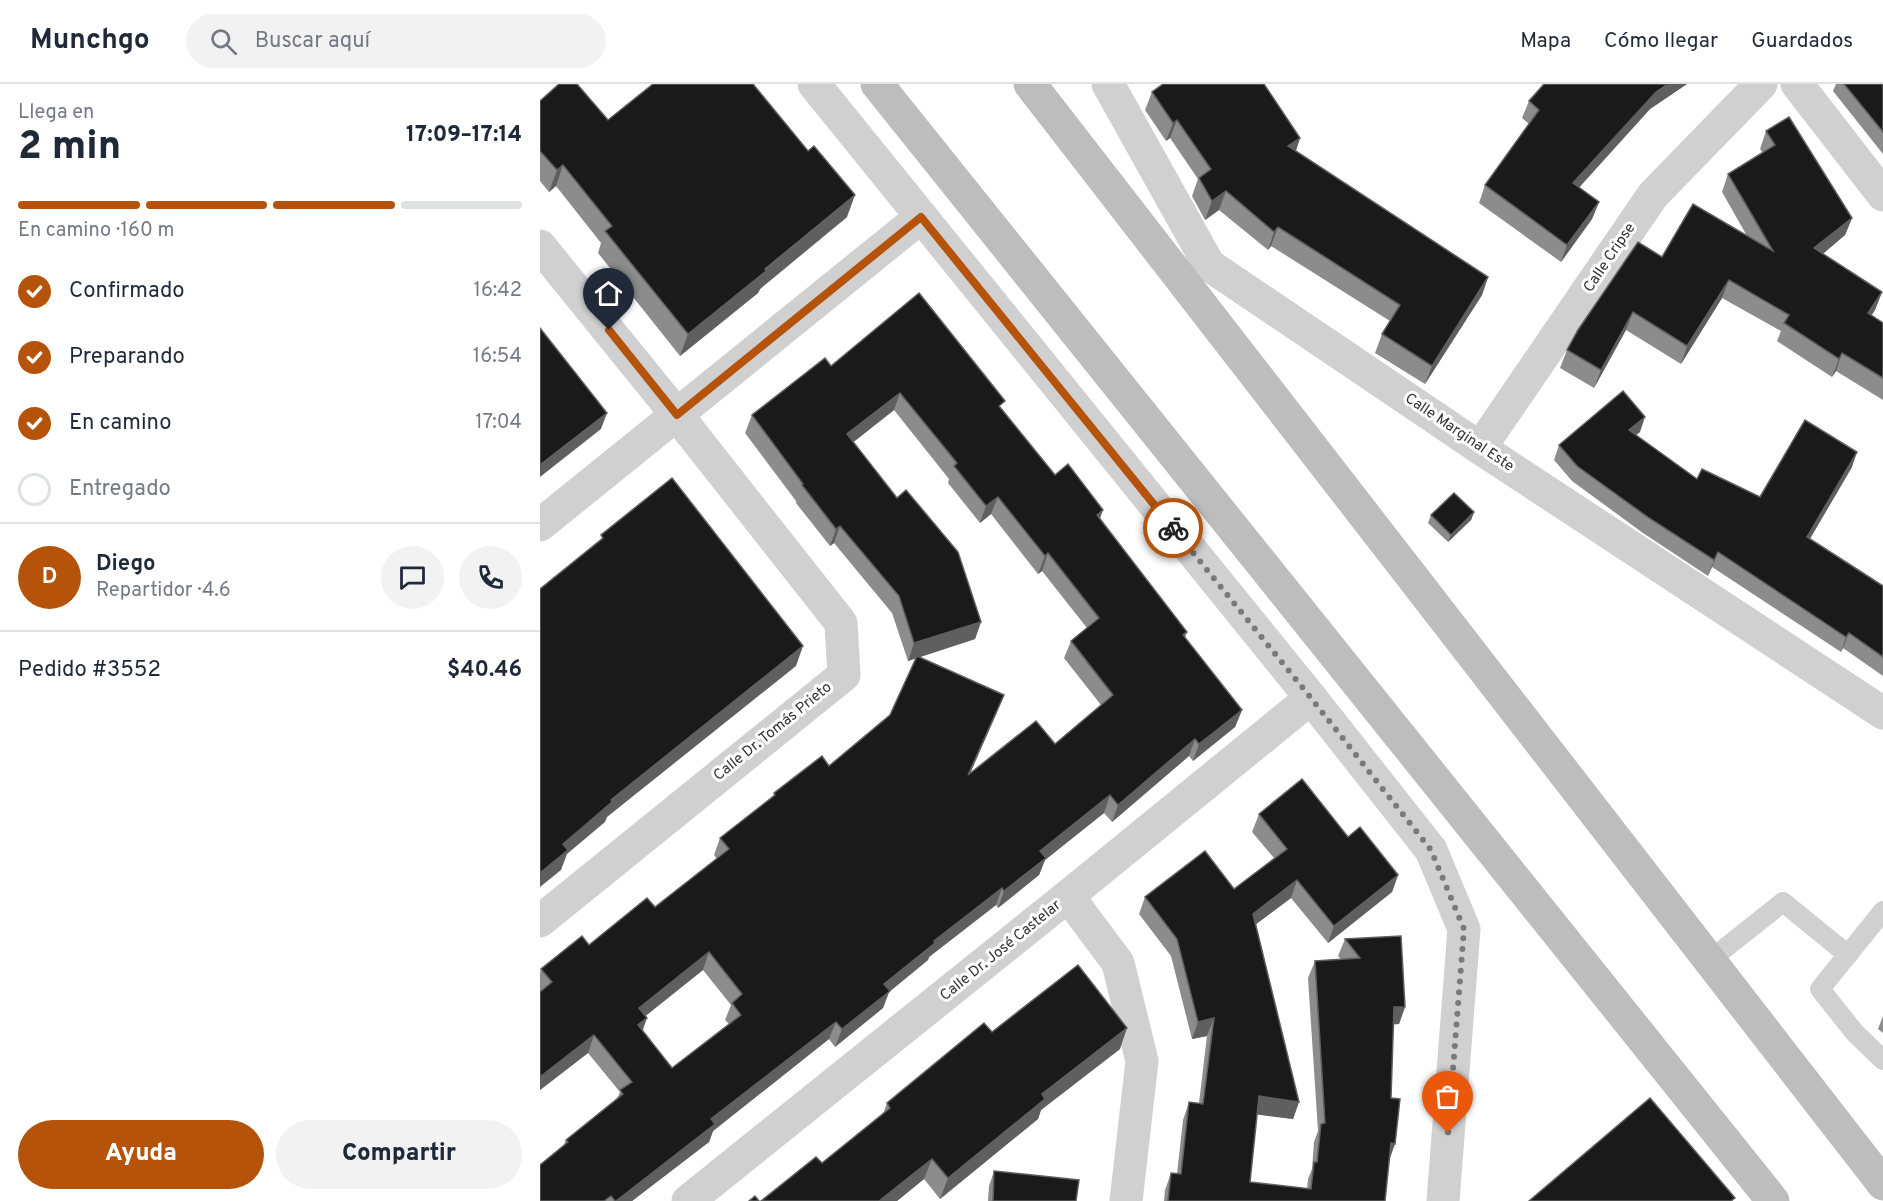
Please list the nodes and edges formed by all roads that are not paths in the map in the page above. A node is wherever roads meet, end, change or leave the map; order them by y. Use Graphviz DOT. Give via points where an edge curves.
graph roads {
  1 [pos="814,84"];
  2 [pos="877,84"];
  3 [pos="1030,84"];
  4 [pos="1108,84"];
  5 [pos="1761,84"];
  6 [pos="1797,84"];
  7 [pos="1883,195"];
  8 [pos="921,217"];
  9 [pos="540,246"];
  10 [pos="677,415"];
  11 [pos="1480,448"];
  12 [pos="540,525"];
  13 [pos="1311,698"];
  14 [pos="1883,713"];
  15 [pos="1068,896"];
  16 [pos="1883,911"];
  17 [pos="540,921"];
  18 [pos="1848,955"];
  19 [pos="1710,960"];
  20 [pos="1883,1060"];
  21 [pos="1883,1184"];
  22 [pos="688,1201"];
  23 [pos="1126,1201"];
  24 [pos="1443,1201"];
  25 [pos="1773,1201"];
  1 -- 8 [label="street"];
  2 -- 25 [label="street"];
  3 -- 19 [label="street"];
  4 -- 11 [label="street, Calle Marginal Este" via="1209,265"];
  5 -- 11 [label="street, Calle Cripse" via="1653,195"];
  6 -- 7 [label="street"];
  8 -- 10 [label="street"];
  8 -- 13 [label="street"];
  9 -- 10 [label="street"];
  10 -- 12 [label="street"];
  10 -- 17 [label="street, Calle Dr. Tomás Prieto" via="841,622 844,675"];
  11 -- 14 [label="street, Calle Marginal Este"];
  13 -- 15 [label="street, Calle Dr. José Castelar"];
  13 -- 24 [label="street" via="1431,850 1464,929"];
  15 -- 22 [label="street, Calle Dr. José Castelar"];
  15 -- 23 [label="street" via="1118,963 1142,1061"];
  16 -- 18 [label="lane"];
  18 -- 19 [label="lane" via="1783,902"];
  18 -- 20 [label="lane" via="1820,989 1855,1033"];
  19 -- 21 [label="street"];
}
